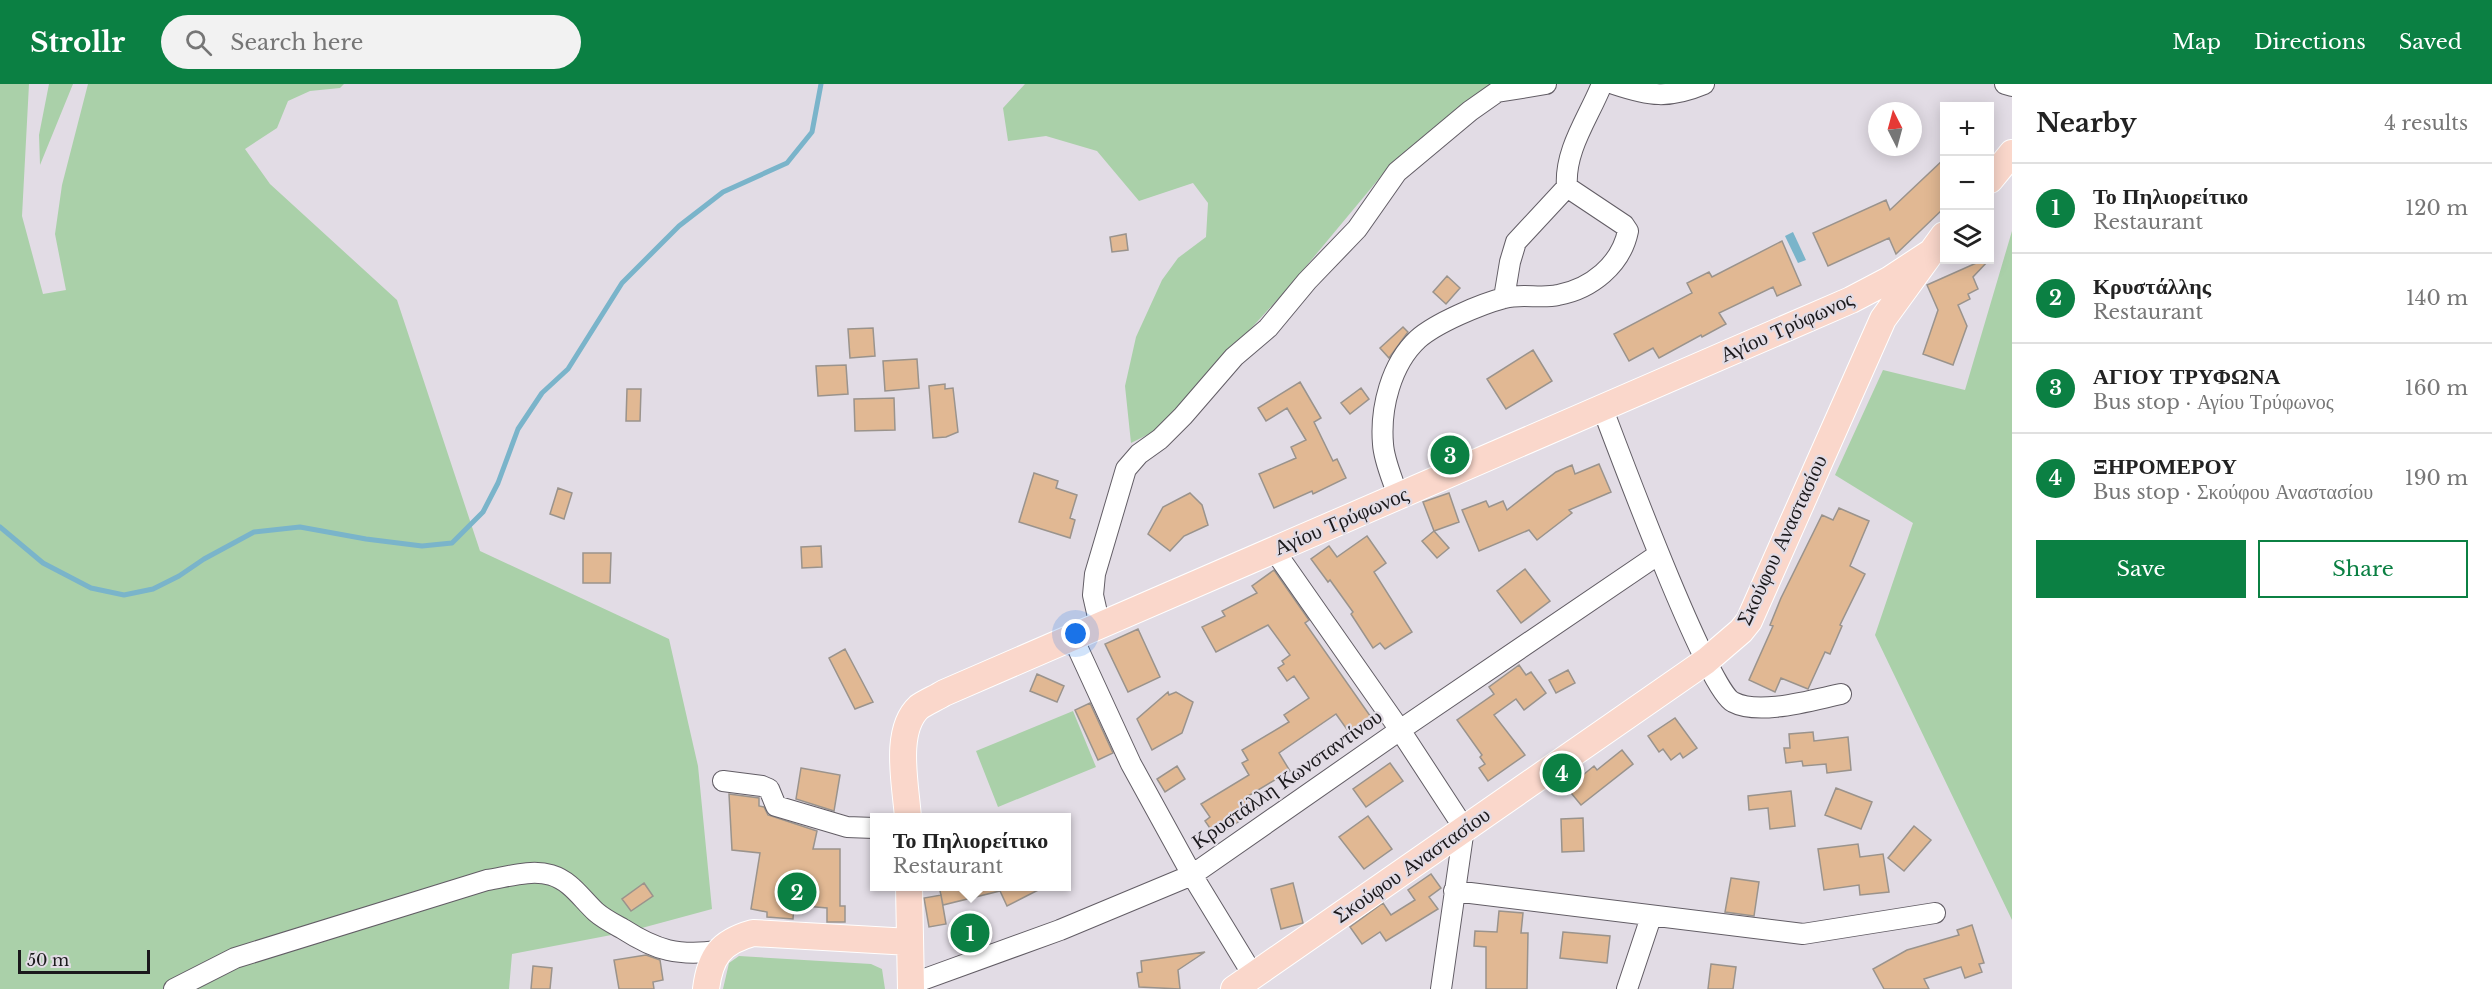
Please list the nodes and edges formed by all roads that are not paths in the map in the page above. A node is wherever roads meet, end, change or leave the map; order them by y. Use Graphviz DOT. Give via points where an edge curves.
graph roads {
  1 [pos="1546,84"];
  2 [pos="1602,84"];
  3 [pos="1614,84"];
  4 [pos="1704,84"];
  5 [pos="2005,84"];
  6 [pos="2012,86"];
  7 [pos="2012,153"];
  8 [pos="1994,174"];
  9 [pos="1567,187"];
  10 [pos="1937,244"];
  11 [pos="1504,298"];
  12 [pos="1851,300"];
  13 [pos="1882,319"];
  14 [pos="1602,407"];
  15 [pos="1398,496"];
  16 [pos="1274,550"];
  17 [pos="1659,554"];
  18 [pos="1100,626"];
  19 [pos="1073,638"];
  20 [pos="1706,661"];
  21 [pos="1840,694"];
  22 [pos="1400,730"];
  23 [pos="723,781"];
  24 [pos="908,813"];
  25 [pos="870,828"];
  26 [pos="1464,828"];
  27 [pos="1192,874"];
  28 [pos="909,891"];
  29 [pos="1454,891"];
  30 [pos="1935,913"];
  31 [pos="1651,916"];
  32 [pos="910,942"];
  33 [pos="718,951"];
  34 [pos="1244,982"];
  35 [pos="911,986"];
  36 [pos="174,989"];
  37 [pos="706,989"];
  38 [pos="1441,989"];
  39 [pos="1627,989"];
  1 -- 18 [label="street" via="1497,92 1396,172 1357,229 1268,328 1234,357 1183,416 1126,469 1095,574 1094,595"];
  2 -- 9 [label="street" via="1571,152"];
  3 -- 4 [label="street" via="1659,96"];
  5 -- 6 [label="street"];
  7 -- 8 [label="main road"];
  9 -- 11 [label="street" via="1516,242"];
  9 -- 11 [label="street" via="1628,231 1615,261 1600,277 1579,289 1557,296"];
  10 -- 12 [label="main road, Αγίου Τρύφωνος" via="1889,280"];
  10 -- 13 [label="main road, Σκούφου Αναστασίου"];
  11 -- 15 [label="street" via="1437,327 1418,339 1401,361 1389,386 1383,426 1383,446"];
  12 -- 13 [label="main road" via="1869,299 1882,312"];
  12 -- 14 [label="main road, Αγίου Τρύφωνος"];
  13 -- 20 [label="main road, Σκούφου Αναστασίου" via="1749,621"];
  14 -- 15 [label="main road, Αγίου Τρύφωνος"];
  14 -- 17 [label="street"];
  15 -- 16 [label="main road, Αγίου Τρύφωνος"];
  16 -- 18 [label="main road, Αγίου Τρύφωνος"];
  16 -- 22 [label="street"];
  17 -- 20 [label="street"];
  17 -- 22 [label="street, Κρυστάλλη Κωνσταντίνου"];
  18 -- 19 [label="main road, Αγίου Τρύφωνος"];
  19 -- 24 [label="main road, Αγίου Τρύφωνος" via="944,693 919,708 906,726 902,745"];
  19 -- 27 [label="street" via="1131,764"];
  20 -- 21 [label="street" via="1730,701 1745,707 1783,706"];
  20 -- 26 [label="main road, Σκούφου Αναστασίου"];
  22 -- 26 [label="street"];
  22 -- 27 [label="street, Κρυστάλλη Κωνσταντίνου"];
  23 -- 25 [label="street" via="769,789 776,806 847,827"];
  26 -- 29 [label="street"];
  26 -- 34 [label="main road, Σκούφου Αναστασίου"];
  27 -- 34 [label="street"];
  27 -- 35 [label="street, Κρυστάλλη Κωνσταντίνου" via="1060,930"];
  28 -- 32 [label="main road"];
  29 -- 31 [label="street"];
  29 -- 38 [label="street"];
  30 -- 31 [label="street" via="1803,934"];
  31 -- 39 [label="street"];
  32 -- 33 [label="main road" via="753,933 732,940"];
  32 -- 35 [label="main road"];
  33 -- 36 [label="street" via="676,953 655,947 597,913 562,879 526,873 487,880 235,958"];
  33 -- 37 [label="main road" via="708,970"];
}
